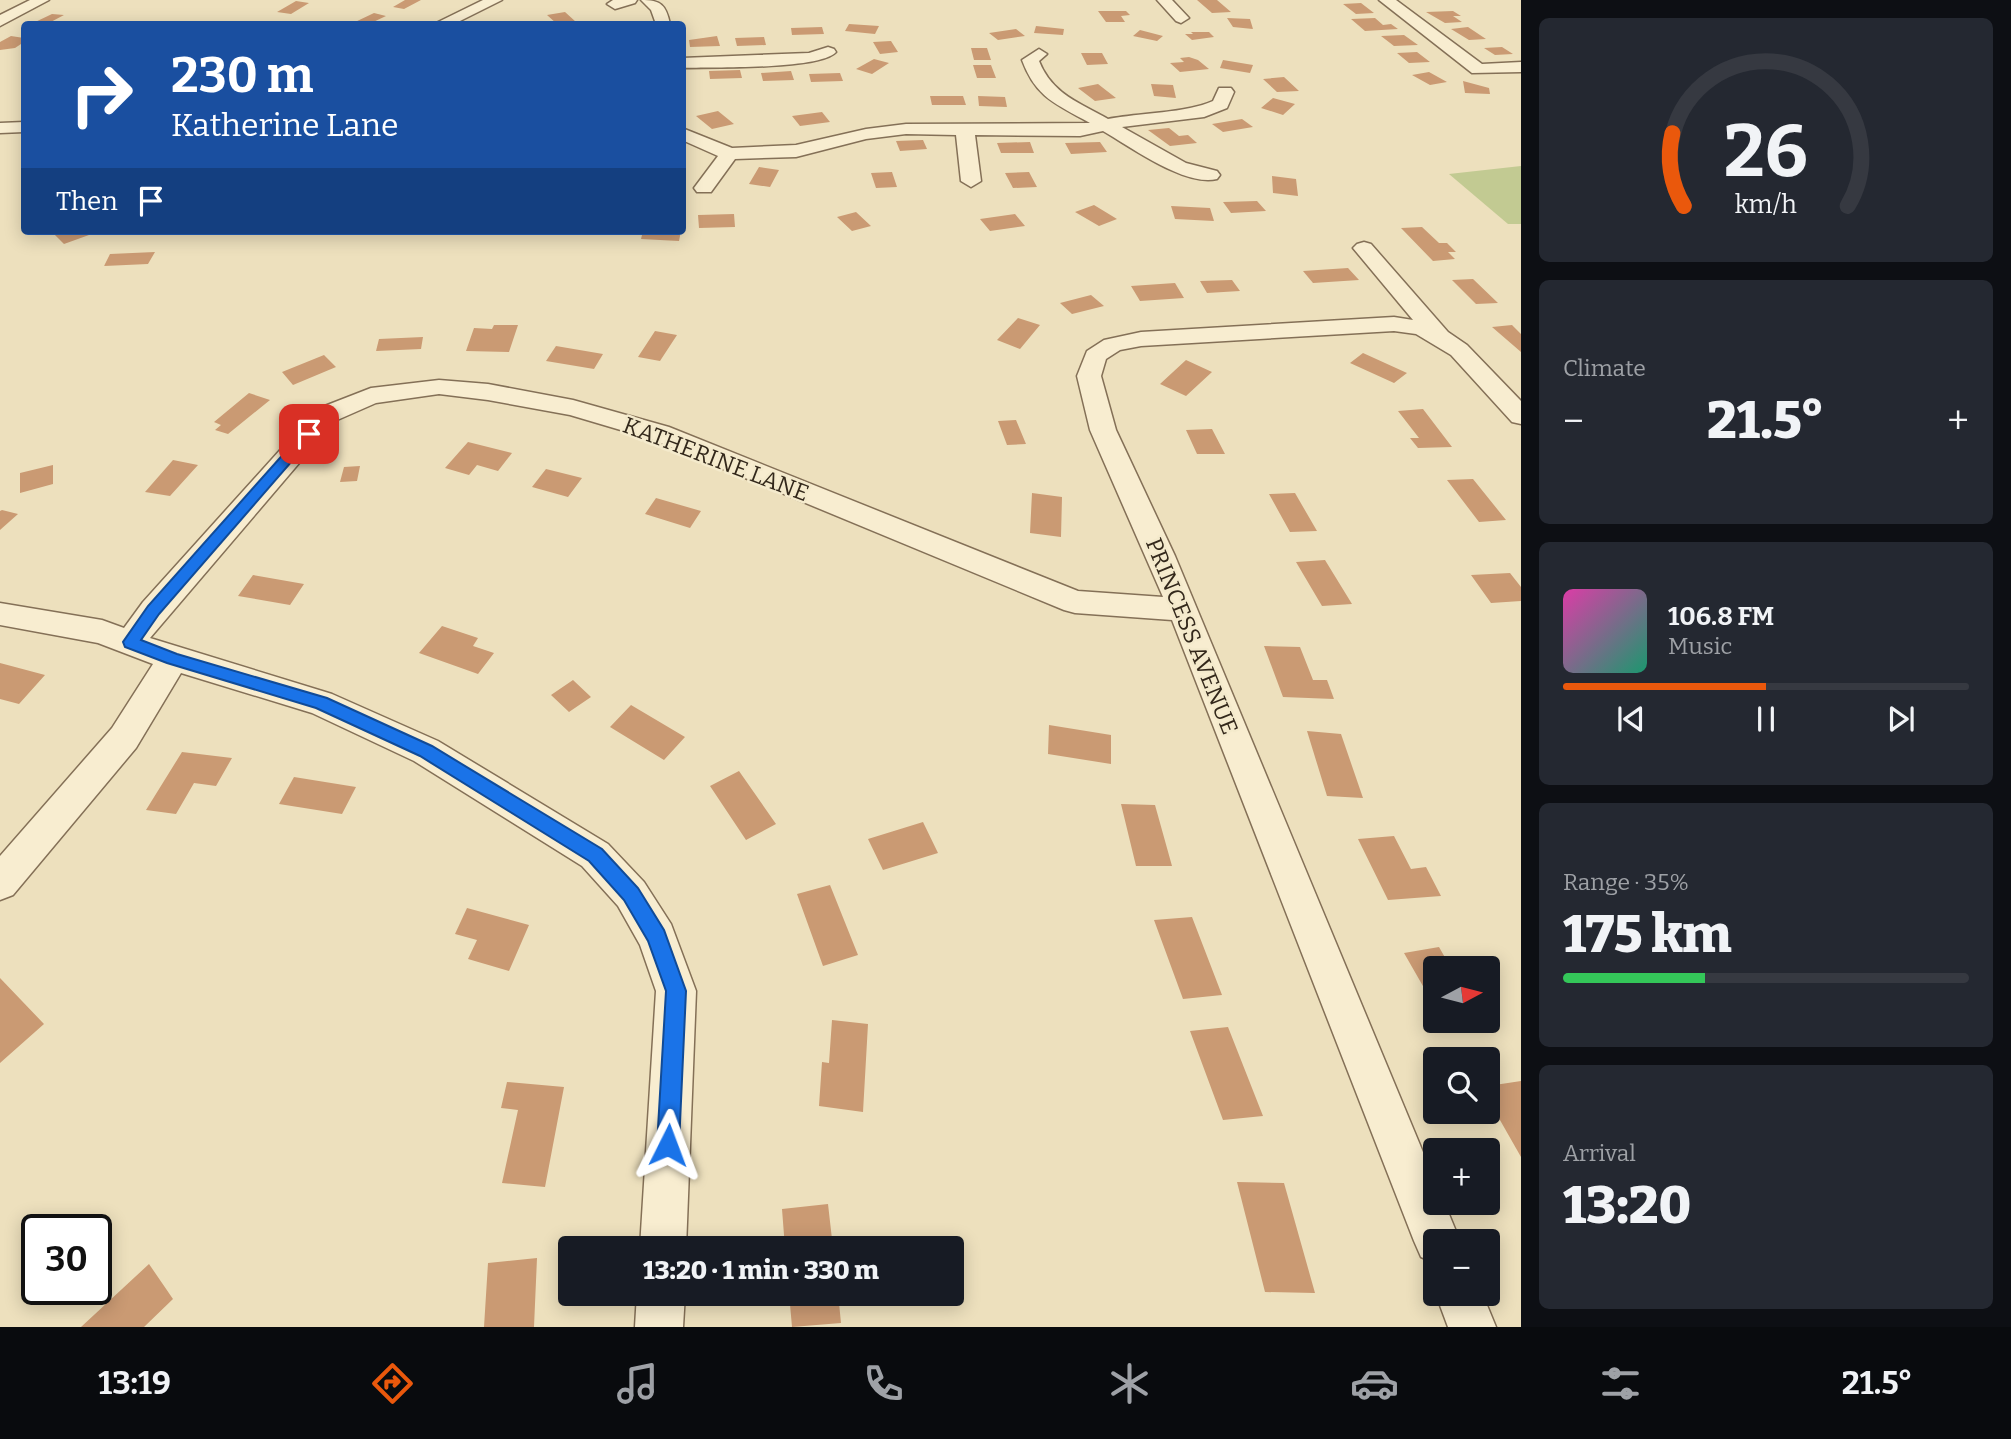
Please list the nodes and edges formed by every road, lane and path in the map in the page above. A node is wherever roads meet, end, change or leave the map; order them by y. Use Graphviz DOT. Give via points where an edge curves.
graph roads {
  1 [pos="42,0"];
  2 [pos="495,0"];
  3 [pos="648,0"];
  4 [pos="1164,0"];
  5 [pos="1386,0"];
  6 [pos="1181,18"];
  7 [pos="0,21"];
  8 [pos="449,21"];
  9 [pos="662,21"];
  10 [pos="828,52"];
  11 [pos="1039,54"];
  12 [pos="686,64"];
  13 [pos="1521,67"];
  14 [pos="1225,92"];
  15 [pos="1103,126"];
  16 [pos="21,127"];
  17 [pos="0,128"];
  18 [pos="965,130"];
  19 [pos="686,135"];
  20 [pos="729,154"];
  21 [pos="1210,175"];
  22 [pos="971,181"];
  23 [pos="704,188"];
  24 [pos="1364,248"];
  25 [pos="1440,337"];
  26 [pos="1521,416"];
  27 [pos="1182,610"];
  28 [pos="0,614"];
  29 [pos="130,642"];
  30 [pos="173,659"];
  31 [pos="0,883"];
  32 [pos="1432,1229"];
  33 [pos="664,1236"];
  34 [pos="660,1306"];
  35 [pos="1463,1306"];
  36 [pos="659,1327"];
  37 [pos="1472,1327"];
  1 -- 7 [label="street"];
  2 -- 8 [label="street"];
  3 -- 9 [label="street" via="658,8"];
  4 -- 6 [label="street"];
  5 -- 13 [label="street" via="1478,69"];
  10 -- 12 [label="street" via="811,58"];
  11 -- 15 [label="street" via="1030,60 1038,80"];
  14 -- 15 [label="street" via="1221,104 1204,112"];
  15 -- 18 [label="street" via="1050,132"];
  15 -- 21 [label="street" via="1179,167"];
  16 -- 17 [label="street"];
  18 -- 20 [label="street" via="906,129 796,151"];
  18 -- 22 [label="street"];
  19 -- 20 [label="street"];
  20 -- 23 [label="street"];
  24 -- 25 [label="street"];
  25 -- 26 [label="street" via="1459,350"];
  25 -- 27 [label="street, PRINCESS AVENUE" via="1422,328 1394,324 1141,339 1112,345 1095,356 1089,376 1103,430"];
  27 -- 29 [label="street, KATHERINE LANE" via="1075,602 660,433 573,408 439,387 371,396 326,415 153,610"];
  27 -- 32 [label="street, PRINCESS AVENUE"];
  28 -- 29 [label="street" via="102,632"];
  29 -- 30 [label="street"];
  30 -- 31 [label="street" via="124,738"];
  30 -- 33 [label="street" via="321,703 426,751 595,855 631,894 657,937 676,991"];
  34 -- 36 [label="street"];
  35 -- 37 [label="street"];
}
